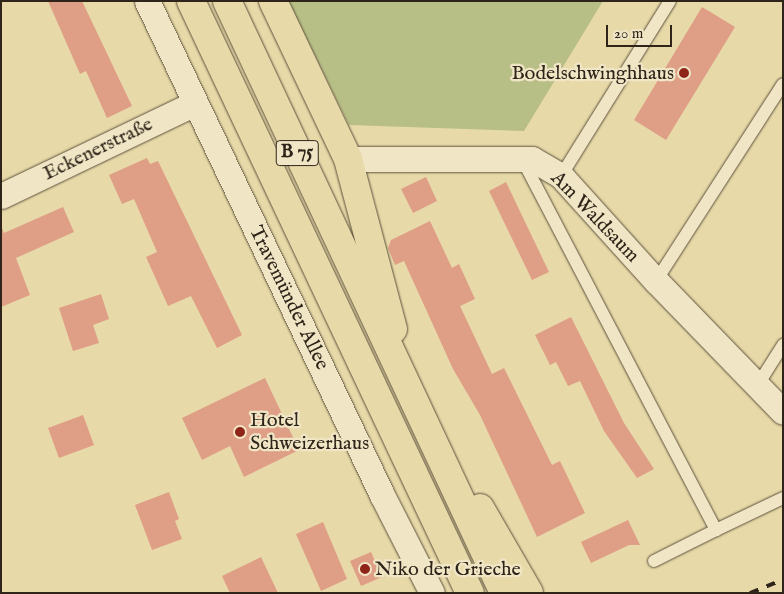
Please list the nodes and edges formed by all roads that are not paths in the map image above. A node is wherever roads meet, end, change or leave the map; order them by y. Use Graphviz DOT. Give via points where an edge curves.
graph roads {
  1 [pos="147,1"];
  2 [pos="191,1"];
  3 [pos="227,1"];
  4 [pos="273,1"];
  5 [pos="670,1"];
  6 [pos="783,84"];
  7 [pos="195,103"];
  8 [pos="348,159"];
  9 [pos="522,159"];
  10 [pos="561,176"];
  11 [pos="1,196"];
  12 [pos="656,281"];
  13 [pos="783,345"];
  14 [pos="757,386"];
  15 [pos="415,405"];
  16 [pos="783,412"];
  17 [pos="783,498"];
  18 [pos="716,530"];
  19 [pos="654,561"];
  20 [pos="432,593"];
  21 [pos="470,593"];
  22 [pos="504,593"];
  23 [pos="529,593"];
  1 -- 7 [label="street, Travemünder Allee"];
  2 -- 21 [label="highway, Travemünder Allee / B 75"];
  3 -- 15 [label="highway, B 75"];
  4 -- 8 [label="highway"];
  5 -- 10 [label="lane"];
  6 -- 12 [label="lane"];
  7 -- 11 [label="street, Eckenerstraße"];
  7 -- 20 [label="street, Travemünder Allee"];
  8 -- 9 [label="street, Am Waldsaum"];
  8 -- 15 [label="highway"];
  9 -- 10 [label="street, Am Waldsaum" via="532,159"];
  9 -- 18 [label="lane"];
  10 -- 12 [label="street, Am Waldsaum"];
  12 -- 14 [label="street, Am Waldsaum"];
  13 -- 14 [label="lane"];
  14 -- 16 [label="street, Am Waldsaum"];
  15 -- 22 [label="highway"];
  15 -- 23 [label="highway, B 75" via="507,551"];
  17 -- 18 [label="lane"];
  18 -- 19 [label="lane"];
}
